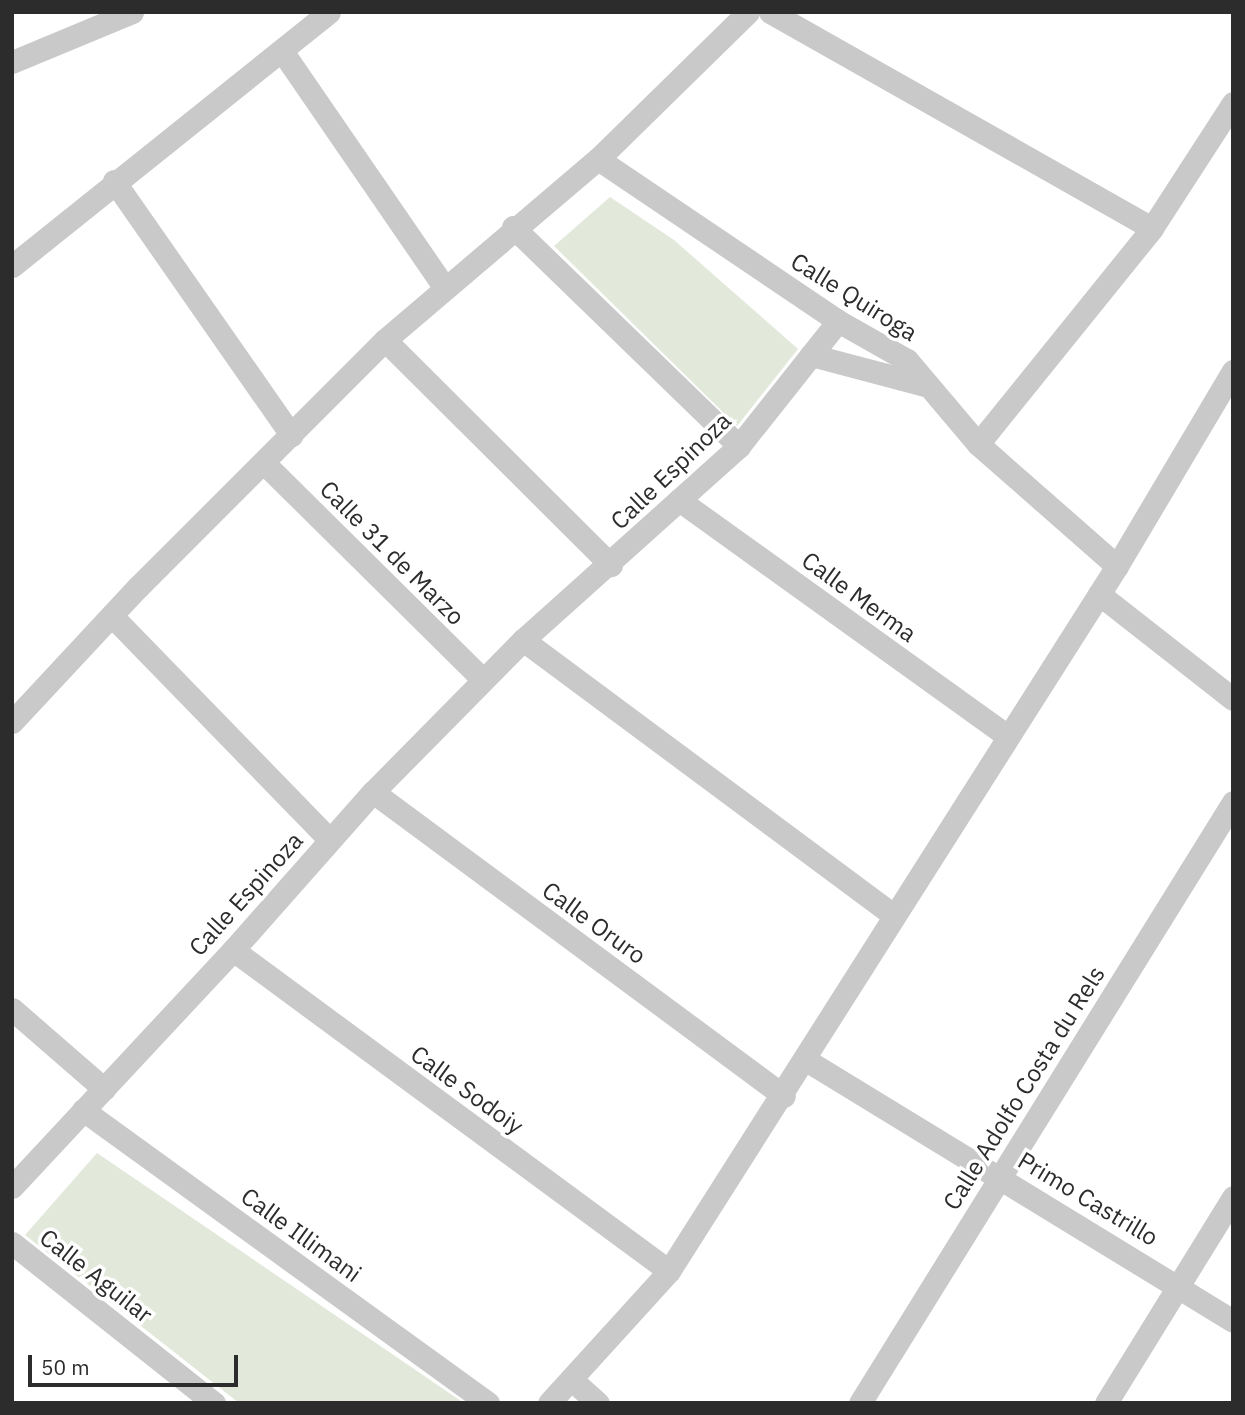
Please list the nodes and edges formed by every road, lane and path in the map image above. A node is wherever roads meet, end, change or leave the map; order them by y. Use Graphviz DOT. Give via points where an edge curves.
graph roads {
  1 [pos="132,12"];
  2 [pos="329,12"];
  3 [pos="748,12"];
  4 [pos="770,12"];
  5 [pos="282,51"];
  6 [pos="12,62"];
  7 [pos="1233,103"];
  8 [pos="598,159"];
  9 [pos="114,181"];
  10 [pos="513,227"];
  11 [pos="1152,228"];
  12 [pos="12,266"];
  13 [pos="444,287"];
  14 [pos="838,321"];
  15 [pos="385,340"];
  16 [pos="811,355"];
  17 [pos="1233,371"];
  18 [pos="928,386"];
  19 [pos="291,435"];
  20 [pos="978,444"];
  21 [pos="739,446"];
  22 [pos="264,463"];
  23 [pos="679,499"];
  24 [pos="611,565"];
  25 [pos="1117,566"];
  26 [pos="1099,594"];
  27 [pos="113,617"];
  28 [pos="523,640"];
  29 [pos="483,680"];
  30 [pos="1233,699"];
  31 [pos="12,722"];
  32 [pos="1007,736"];
  33 [pos="373,792"];
  34 [pos="1233,802"];
  35 [pos="330,840"];
  36 [pos="894,916"];
  37 [pos="233,950"];
  38 [pos="12,1009"];
  39 [pos="806,1060"];
  40 [pos="104,1089"];
  41 [pos="784,1096"];
  42 [pos="83,1110"];
  43 [pos="999,1176"];
  44 [pos="12,1187"];
  45 [pos="1233,1197"];
  46 [pos="12,1243"];
  47 [pos="669,1272"];
  48 [pos="1177,1284"];
  49 [pos="1233,1321"];
  50 [pos="571,1379"];
  51 [pos="214,1403"];
  52 [pos="488,1403"];
  53 [pos="549,1403"];
  54 [pos="598,1403"];
  55 [pos="860,1403"];
  56 [pos="1106,1403"];
  1 -- 6 [label="street"];
  2 -- 5 [label="street"];
  3 -- 8 [label="street"];
  4 -- 11 [label="street"];
  5 -- 9 [label="street"];
  5 -- 13 [label="street"];
  7 -- 11 [label="street"];
  8 -- 10 [label="street"];
  8 -- 14 [label="street, Calle Quiroga"];
  9 -- 12 [label="street"];
  9 -- 19 [label="street"];
  10 -- 13 [label="street"];
  10 -- 21 [label="street"];
  11 -- 20 [label="street"];
  13 -- 15 [label="street"];
  14 -- 16 [label="street, Calle Espinoza"];
  14 -- 18 [label="street, Calle Quiroga" via="907,360"];
  15 -- 19 [label="street"];
  15 -- 24 [label="street"];
  16 -- 18 [label="street"];
  16 -- 21 [label="street, Calle Espinoza"];
  17 -- 25 [label="street"];
  18 -- 20 [label="street, Calle Quiroga"];
  19 -- 22 [label="street"];
  20 -- 25 [label="street, Calle Quiroga"];
  21 -- 23 [label="street, Calle Espinoza"];
  22 -- 27 [label="street"];
  22 -- 29 [label="street, Calle 31 de Marzo"];
  23 -- 24 [label="street, Calle Espinoza"];
  23 -- 32 [label="street, Calle Merma"];
  24 -- 28 [label="street, Calle Espinoza"];
  25 -- 26 [label="street"];
  26 -- 30 [label="street"];
  26 -- 32 [label="street"];
  27 -- 31 [label="street"];
  27 -- 35 [label="street"];
  28 -- 29 [label="street, Calle Espinoza"];
  28 -- 36 [label="street"];
  29 -- 33 [label="street, Calle Espinoza"];
  32 -- 36 [label="street"];
  33 -- 35 [label="street, Calle Espinoza"];
  33 -- 41 [label="street, Calle Oruro"];
  34 -- 43 [label="street, Calle Adolfo Costa du Rels"];
  35 -- 37 [label="street, Calle Espinoza"];
  36 -- 39 [label="street"];
  37 -- 40 [label="street, Calle Espinoza"];
  37 -- 47 [label="street, Calle Sodoiy"];
  38 -- 40 [label="street"];
  39 -- 41 [label="street"];
  39 -- 43 [label="street, Primo Castrillo"];
  40 -- 42 [label="street, Calle Espinoza"];
  41 -- 47 [label="street"];
  42 -- 44 [label="street, Calle Espinoza"];
  42 -- 52 [label="street, Calle Illimani"];
  43 -- 48 [label="street, Primo Castrillo"];
  43 -- 55 [label="street, Calle Adolfo Costa du Rels"];
  45 -- 48 [label="street"];
  46 -- 51 [label="street, Calle Aguilar"];
  47 -- 50 [label="street"];
  48 -- 49 [label="street, Primo Castrillo"];
  48 -- 56 [label="street"];
  50 -- 53 [label="street"];
  50 -- 54 [label="street"];
}
